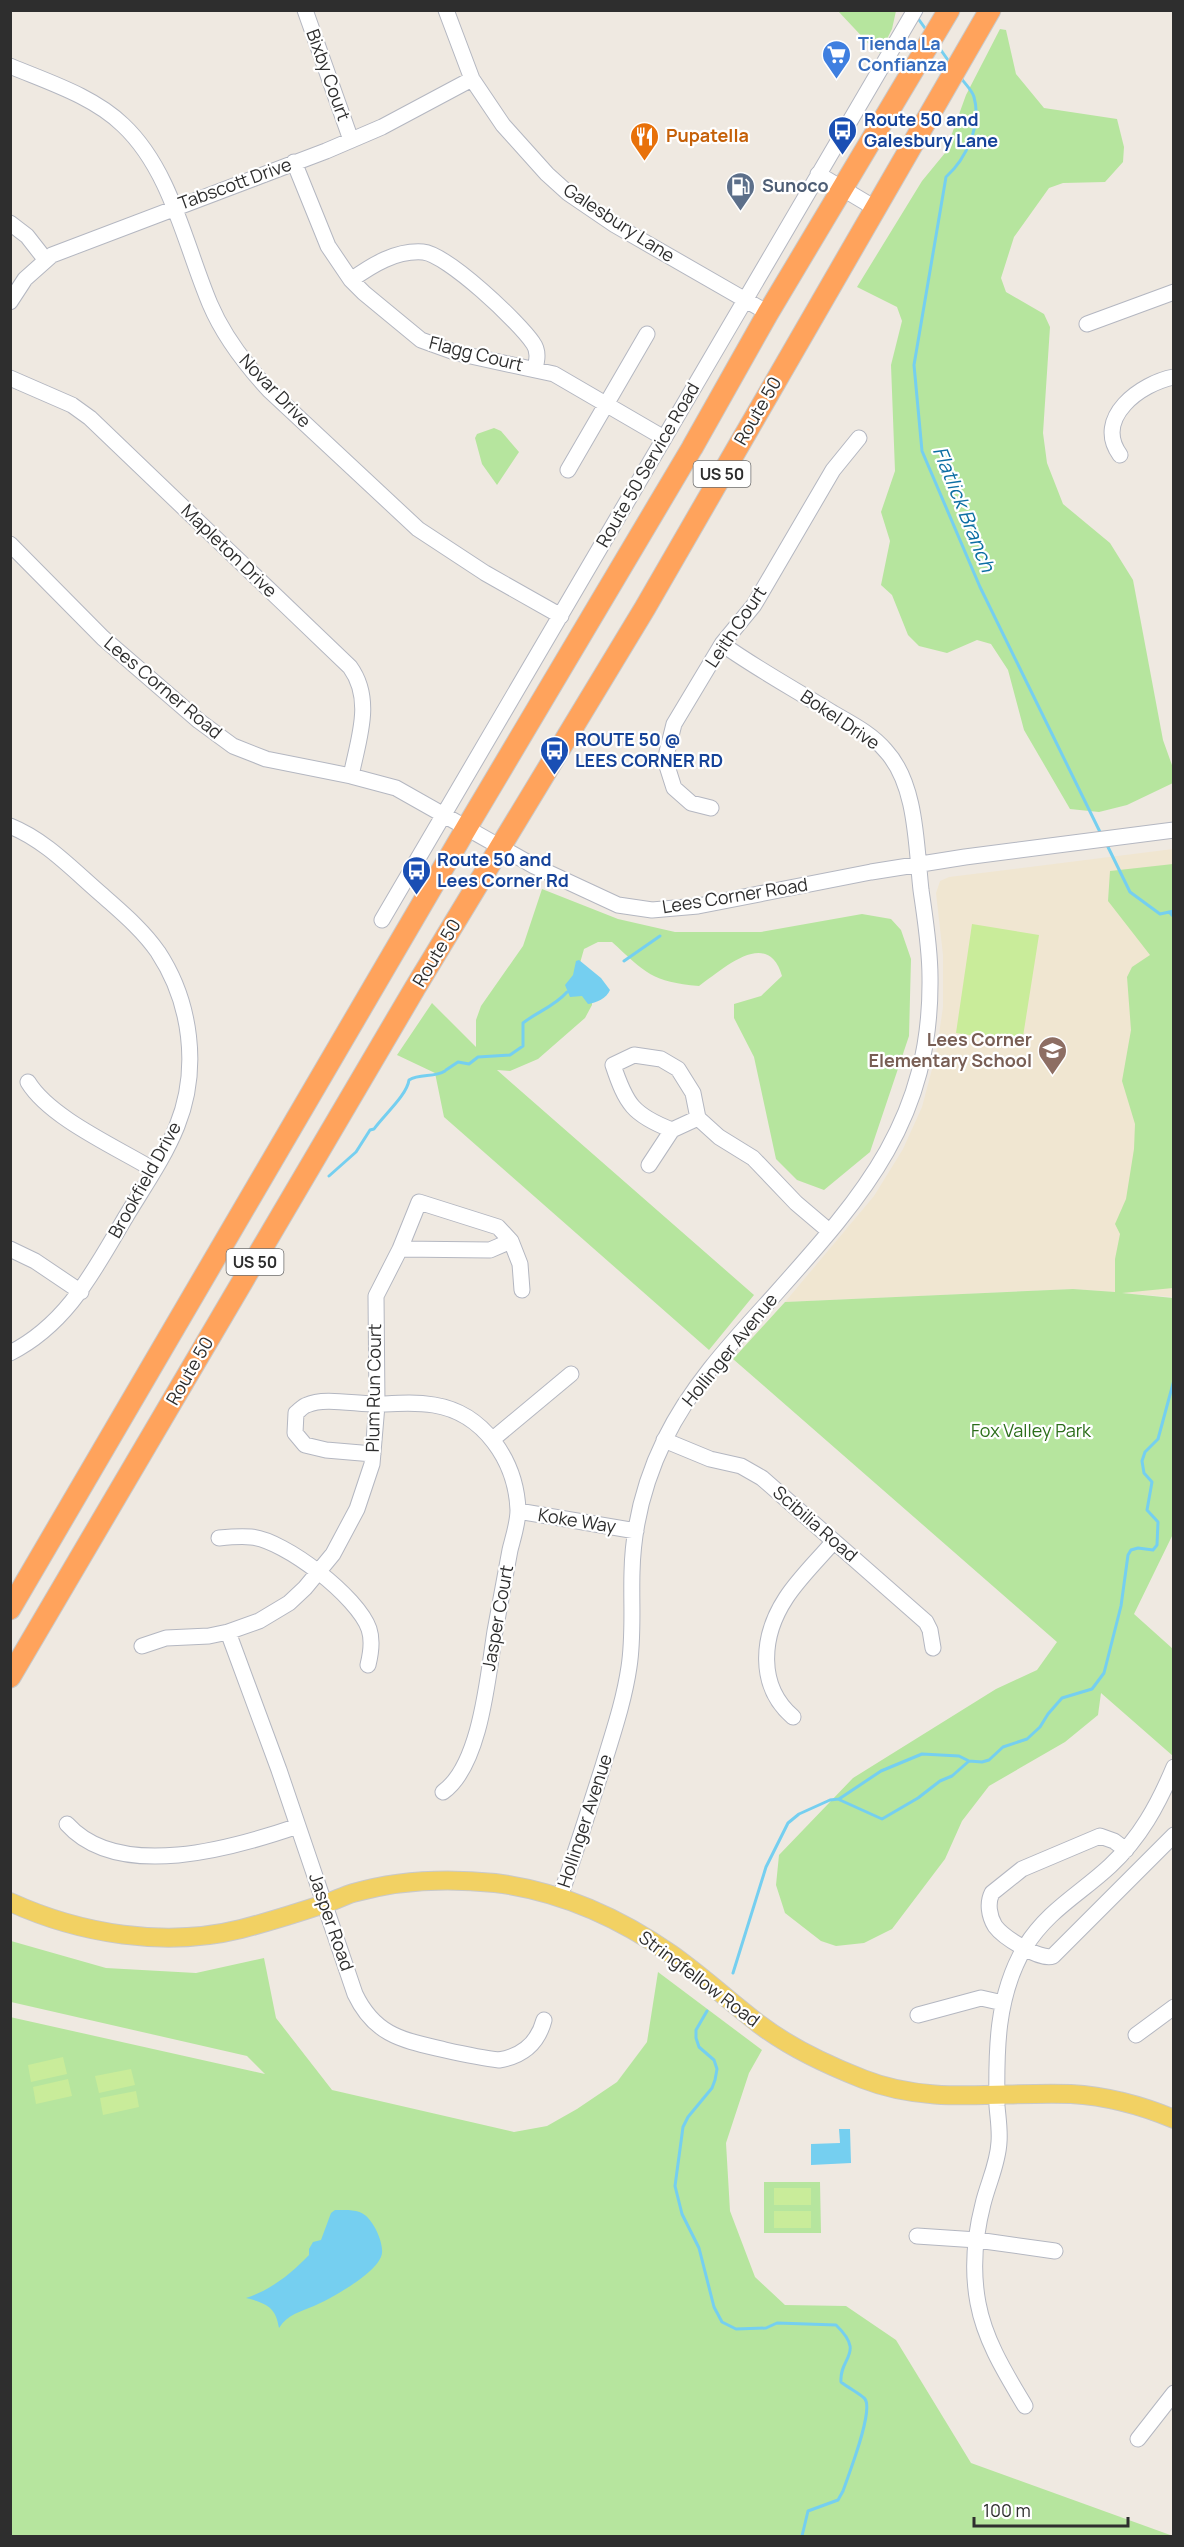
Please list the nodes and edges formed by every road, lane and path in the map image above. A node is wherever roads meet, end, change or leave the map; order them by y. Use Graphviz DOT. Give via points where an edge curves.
graph roads {
  1 [pos="305,10"];
  2 [pos="446,10"];
  3 [pos="990,10"];
  4 [pos="949,12"];
  5 [pos="911,16"];
  6 [pos="10,66"];
  7 [pos="472,79"];
  8 [pos="351,140"];
  9 [pos="294,162"];
  10 [pos="818,174"];
  11 [pos="843,189"];
  12 [pos="174,207"];
  13 [pos="875,208"];
  14 [pos="10,223"];
  15 [pos="45,260"];
  16 [pos="351,280"];
  17 [pos="1173,292"];
  18 [pos="745,300"];
  19 [pos="10,302"];
  20 [pos="768,313"];
  21 [pos="1087,324"];
  22 [pos="646,334"];
  23 [pos="535,369"];
  24 [pos="1173,377"];
  25 [pos="10,378"];
  26 [pos="607,403"];
  27 [pos="664,438"];
  28 [pos="859,438"];
  29 [pos="1120,455"];
  30 [pos="568,470"];
  31 [pos="10,544"];
  32 [pos="561,616"];
  33 [pos="722,644"];
  34 [pos="351,776"];
  35 [pos="711,808"];
  36 [pos="444,815"];
  37 [pos="10,826"];
  38 [pos="467,827"];
  39 [pos="1173,830"];
  40 [pos="500,847"];
  41 [pos="918,865"];
  42 [pos="382,920"];
  43 [pos="28,1082"];
  44 [pos="698,1118"];
  45 [pos="672,1130"];
  46 [pos="649,1165"];
  47 [pos="154,1170"];
  48 [pos="830,1231"];
  49 [pos="511,1241"];
  50 [pos="10,1249"];
  51 [pos="400,1249"];
  52 [pos="522,1290"];
  53 [pos="81,1292"];
  54 [pos="10,1353"];
  55 [pos="571,1374"];
  56 [pos="377,1405"];
  57 [pos="493,1439"];
  58 [pos="664,1440"];
  59 [pos="373,1454"];
  60 [pos="518,1511"];
  61 [pos="636,1531"];
  62 [pos="219,1538"];
  63 [pos="834,1541"];
  64 [pos="318,1574"];
  65 [pos="10,1609"];
  66 [pos="228,1632"];
  67 [pos="142,1646"];
  68 [pos="933,1648"];
  69 [pos="368,1665"];
  70 [pos="10,1677"];
  71 [pos="793,1717"];
  72 [pos="1173,1767"];
  73 [pos="1170,1785"];
  74 [pos="443,1792"];
  75 [pos="67,1824"];
  76 [pos="298,1826"];
  77 [pos="1173,1835"];
  78 [pos="1126,1850"];
  79 [pos="560,1897"];
  80 [pos="10,1902"];
  81 [pos="325,1904"];
  82 [pos="1025,1948"];
  83 [pos="1003,2003"];
  84 [pos="1173,2007"];
  85 [pos="918,2015"];
  86 [pos="544,2020"];
  87 [pos="1136,2035"];
  88 [pos="997,2096"];
  89 [pos="1173,2119"];
  90 [pos="916,2236"];
  91 [pos="977,2240"];
  92 [pos="1055,2251"];
  93 [pos="1173,2393"];
  94 [pos="1025,2406"];
  95 [pos="1138,2439"];
  1 -- 8 [label="street, Bixby Court"];
  2 -- 7 [label="street, Galesbury Lane"];
  3 -- 13 [label="highway, Route 50 / US 50"];
  4 -- 11 [label="highway, Route 50 / US 50"];
  5 -- 10 [label="street, Route 50 Service Road"];
  6 -- 12 [label="street, Novar Drive" via="95,104 123,125 153,163"];
  7 -- 8 [label="street, Tabscott Drive"];
  7 -- 18 [label="street, Galesbury Lane" via="520,147 568,193 615,225"];
  8 -- 9 [label="street, Tabscott Drive"];
  9 -- 12 [label="street, Tabscott Drive"];
  9 -- 16 [label="street, Flagg Court" via="328,246"];
  10 -- 11 [label="street"];
  10 -- 18 [label="street, Route 50 Service Road"];
  11 -- 13 [label="street"];
  11 -- 20 [label="highway, Route 50 / US 50"];
  12 -- 15 [label="street, Tabscott Drive"];
  12 -- 32 [label="street, Novar Drive" via="220,324 242,359 269,390 418,529"];
  13 -- 40 [label="highway, Route 50 / US 50" via="645,608"];
  14 -- 15 [label="street" via="27,236"];
  15 -- 19 [label="street, Tabscott Drive" via="25,279"];
  16 -- 23 [label="street, Flagg Court" via="421,340 457,353"];
  16 -- 23 [label="street" via="375,263 407,253 426,252 445,262 509,316 534,344 538,355"];
  17 -- 21 [label="street"];
  18 -- 20 [label="street, Galesbury Lane"];
  18 -- 27 [label="street, Route 50 Service Road"];
  20 -- 38 [label="highway, Route 50 / US 50"];
  22 -- 26 [label="street"];
  23 -- 26 [label="street, Flagg Court" via="554,374"];
  24 -- 29 [label="street" via="1144,387 1119,410 1112,433"];
  25 -- 34 [label="street, Mapleton Drive" via="72,405 90,418 350,667 360,683 364,701"];
  26 -- 27 [label="street, Flagg Court"];
  26 -- 30 [label="street"];
  27 -- 32 [label="street, Route 50 Service Road"];
  28 -- 33 [label="street, Leith Court" via="833,470 754,605"];
  31 -- 34 [label="street, Lees Corner Road" via="103,638 216,735 266,759"];
  32 -- 36 [label="street, Route 50 Service Road"];
  33 -- 35 [label="street, Leith Court" via="674,724 667,752 674,788 691,803"];
  33 -- 41 [label="street, Bokel Drive" via="870,735 889,754 909,796"];
  34 -- 36 [label="street, Lees Corner Road" via="396,788"];
  36 -- 38 [label="street, Lees Corner Road"];
  36 -- 42 [label="street, Route 50 Service Road"];
  37 -- 47 [label="street, Brookfield Drive" via="43,844 128,918 157,951 177,989 188,1030 188,1081 178,1124"];
  38 -- 40 [label="street, Lees Corner Road"];
  38 -- 65 [label="highway, Route 50 / US 50"];
  39 -- 41 [label="street, Lees Corner Road"];
  40 -- 41 [label="street, Lees Corner Road" via="618,904 652,910 735,900"];
  40 -- 70 [label="highway, Route 50 / US 50"];
  41 -- 48 [label="street, Hollinger Avenue" via="931,979 920,1070 906,1114 881,1165"];
  43 -- 47 [label="street" via="52,1110"];
  44 -- 45 [label="street"];
  44 -- 45 [label="street" via="693,1094 678,1069 661,1059 634,1055 613,1065 630,1105 647,1120"];
  44 -- 48 [label="street" via="719,1137 753,1158 796,1203"];
  45 -- 46 [label="street"];
  47 -- 53 [label="street, Brookfield Drive"];
  48 -- 58 [label="street, Hollinger Avenue" via="698,1384"];
  49 -- 51 [label="street" via="490,1250"];
  49 -- 51 [label="street, Plum Run Court" via="498,1227 419,1202"];
  49 -- 52 [label="street" via="520,1264"];
  50 -- 53 [label="street"];
  51 -- 56 [label="street, Plum Run Court" via="376,1296"];
  53 -- 54 [label="street, Brookfield Drive" via="52,1325"];
  55 -- 57 [label="street"];
  56 -- 57 [label="street, Jasper Court" via="408,1402 456,1411"];
  56 -- 59 [label="street, Plum Run Court"];
  56 -- 59 [label="street, Jasper Court" via="320,1402 296,1413 295,1433 305,1445"];
  57 -- 60 [label="street, Jasper Court" via="505,1458"];
  58 -- 61 [label="street, Hollinger Avenue"];
  58 -- 63 [label="street, Scibilia Road" via="752,1471"];
  59 -- 64 [label="street, Plum Run Court" via="357,1509"];
  60 -- 61 [label="street, Koke Way"];
  60 -- 74 [label="street, Jasper Court" via="481,1716 465,1767"];
  61 -- 79 [label="street, Hollinger Avenue" via="632,1635 623,1698"];
  62 -- 64 [label="street" via="252,1537 286,1548"];
  63 -- 68 [label="street, Scibilia Road" via="926,1622"];
  63 -- 71 [label="street" via="787,1596 769,1640 771,1691"];
  64 -- 66 [label="street, Plum Run Court" via="278,1610"];
  64 -- 69 [label="street" via="343,1594 365,1620 372,1642"];
  66 -- 67 [label="street, Plum Run Court" via="166,1638"];
  66 -- 76 [label="street, Jasper Road"];
  72 -- 73 [label="street"];
  73 -- 78 [label="street"];
  75 -- 76 [label="street" via="86,1842 99,1847 161,1855 213,1851"];
  76 -- 81 [label="street, Jasper Road"];
  77 -- 82 [label="street" via="1053,1956 1042,1957"];
  78 -- 82 [label="street" via="1060,1905"];
  78 -- 82 [label="street" via="1100,1836 1022,1869 992,1893 988,1906 993,1924"];
  79 -- 81 [label="main road, Stringfellow Road" via="496,1883 435,1881 354,1892"];
  79 -- 88 [label="main road, Stringfellow Road" via="646,1938 758,2024 833,2067 900,2091"];
  80 -- 81 [label="main road, Stringfellow Road" via="97,1930 159,1937 219,1933"];
  81 -- 86 [label="street, Jasper Road" via="360,2005 388,2033 415,2043 499,2060 530,2047"];
  82 -- 83 [label="street"];
  83 -- 85 [label="street" via="981,1998"];
  83 -- 88 [label="street"];
  84 -- 87 [label="street"];
  88 -- 89 [label="main road, Stringfellow Road" via="1074,2094 1150,2110"];
  88 -- 91 [label="street" via="996,2163 981,2210"];
  90 -- 91 [label="street"];
  91 -- 92 [label="street"];
  91 -- 94 [label="street" via="975,2279 980,2314 996,2355"];
  93 -- 95 [label="street"];
}
